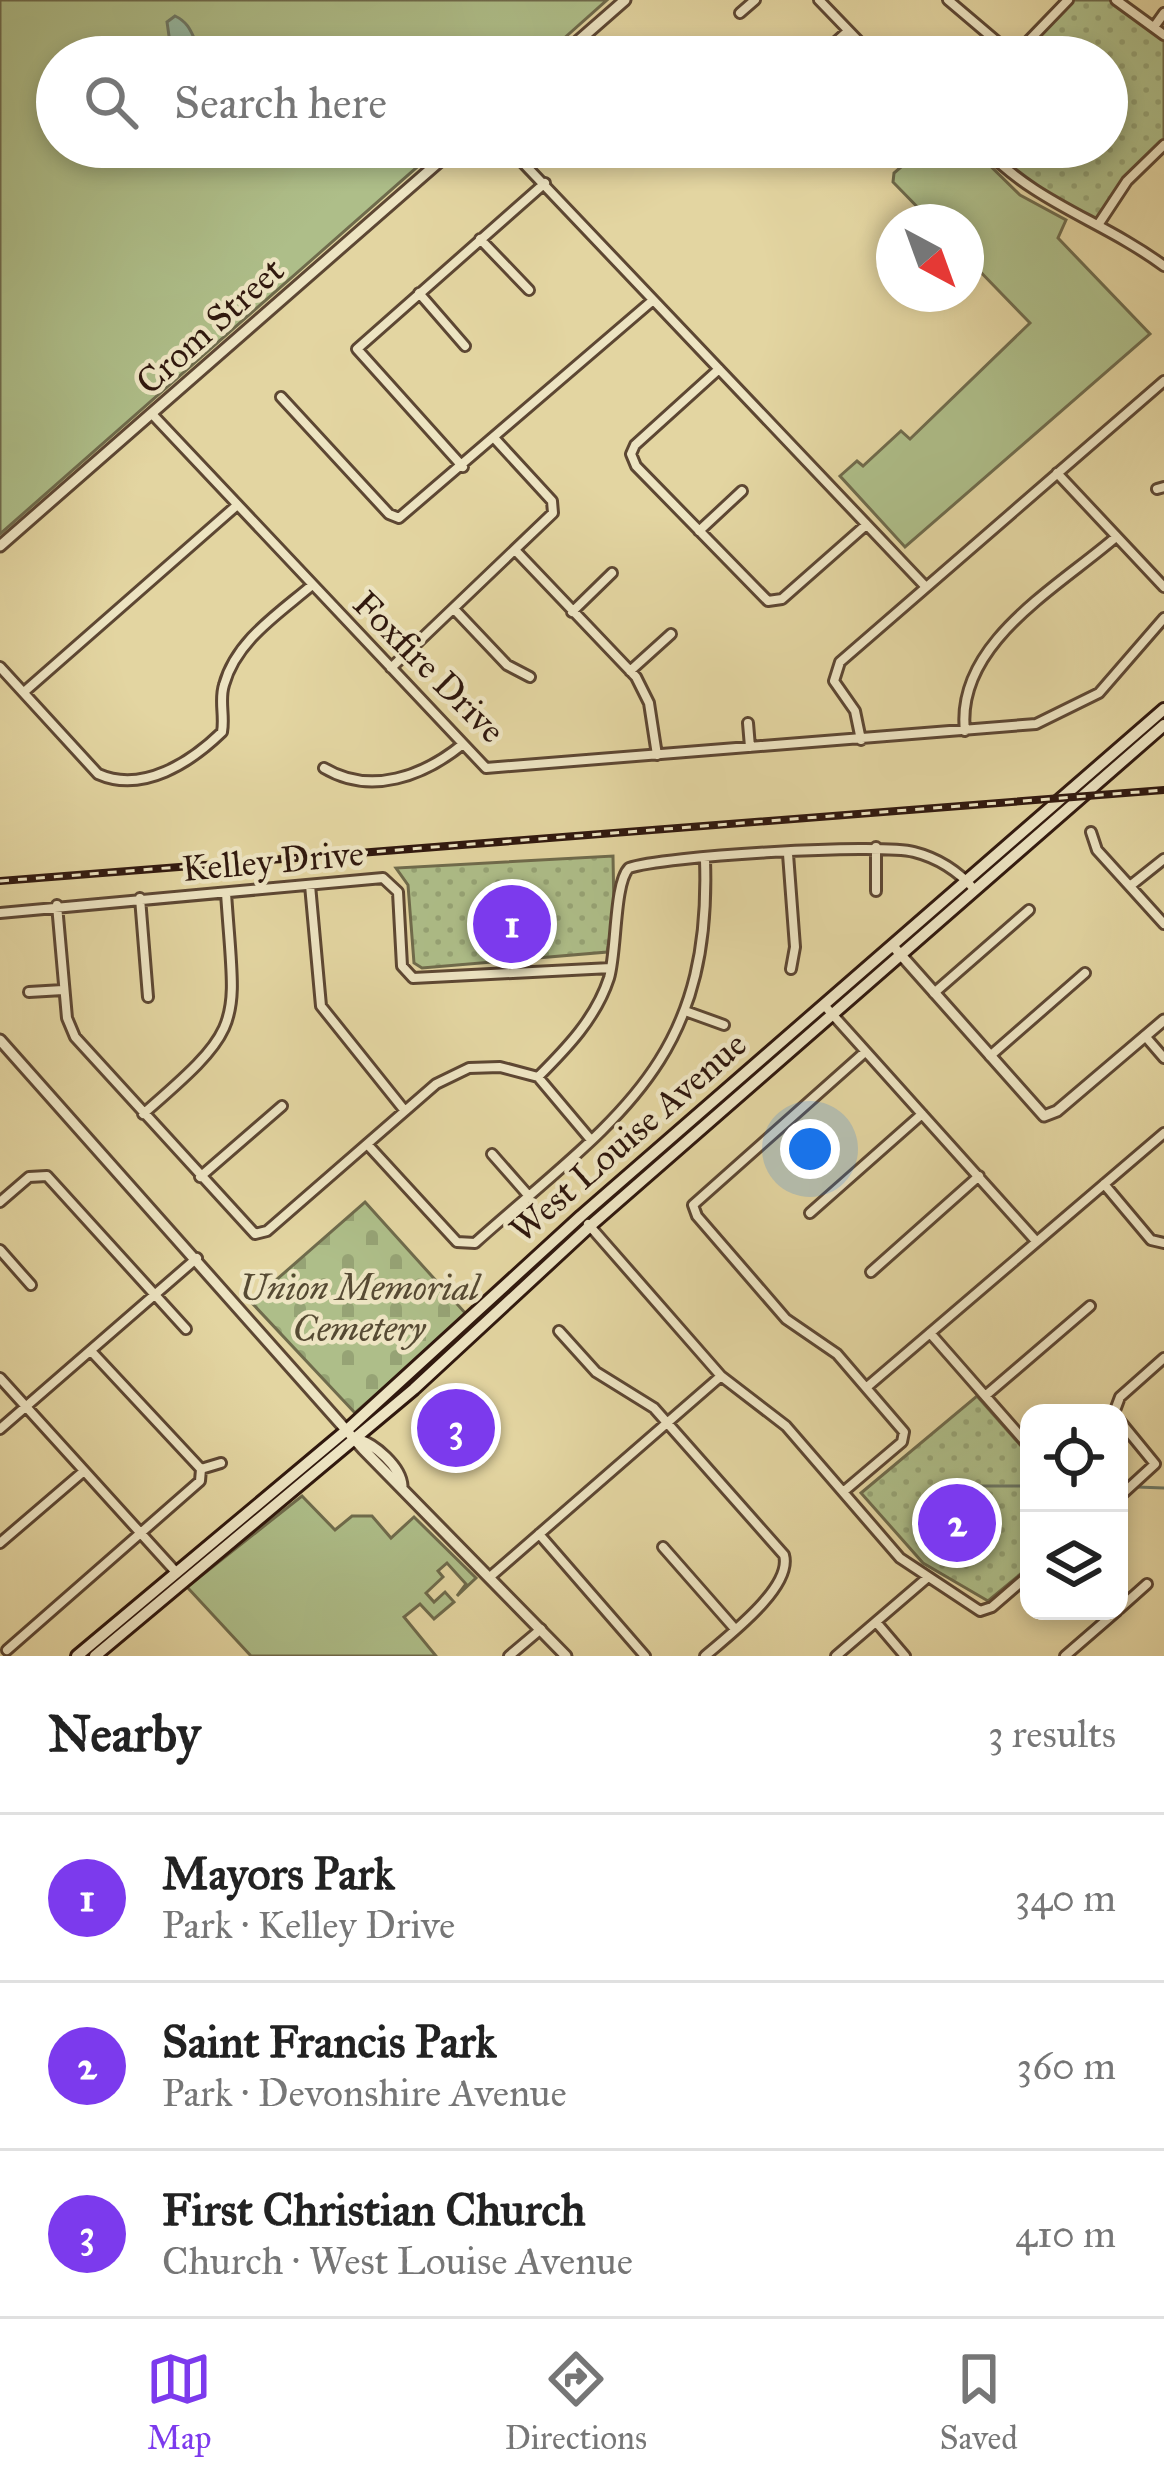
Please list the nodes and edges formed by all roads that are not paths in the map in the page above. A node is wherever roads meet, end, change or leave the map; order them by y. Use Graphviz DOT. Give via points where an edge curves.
graph roads {
  1 [pos="625,0"];
  2 [pos="755,0"];
  3 [pos="819,0"];
  4 [pos="950,0"];
  5 [pos="1068,0"];
  6 [pos="1116,0"];
  7 [pos="1164,13"];
  8 [pos="740,14"];
  9 [pos="1154,27"];
  10 [pos="847,32"];
  11 [pos="1164,35"];
  12 [pos="584,36"];
  13 [pos="843,36"];
  14 [pos="851,36"];
  15 [pos="990,36"];
  16 [pos="1034,36"];
  17 [pos="1164,145"];
  18 [pos="432,168"];
  19 [pos="529,168"];
  20 [pos="1003,168"];
  21 [pos="544,183"];
  22 [pos="1098,225"];
  23 [pos="480,239"];
  24 [pos="1164,266"];
  25 [pos="529,290"];
  26 [pos="419,293"];
  27 [pos="652,301"];
  28 [pos="465,346"];
  29 [pos="719,369"];
  30 [pos="1163,384"];
  31 [pos="281,398"];
  32 [pos="152,414"];
  33 [pos="496,440"];
  34 [pos="463,467"];
  35 [pos="1057,473"];
  36 [pos="742,490"];
  37 [pos="235,507"];
  38 [pos="866,525"];
  39 [pos="699,531"];
  40 [pos="1116,537"];
  41 [pos="0,546"];
  42 [pos="515,550"];
  43 [pos="612,573"];
  44 [pos="311,586"];
  45 [pos="925,586"];
  46 [pos="1164,587"];
  47 [pos="454,609"];
  48 [pos="572,612"];
  49 [pos="1164,618"];
  50 [pos="671,634"];
  51 [pos="0,667"];
  52 [pos="391,668"];
  53 [pos="630,671"];
  54 [pos="530,677"];
  55 [pos="23,692"];
  56 [pos="1164,709"];
  57 [pos="748,723"];
  58 [pos="1164,724"];
  59 [pos="965,731"];
  60 [pos="861,740"];
  61 [pos="463,744"];
  62 [pos="750,748"];
  63 [pos="657,755"];
  64 [pos="324,769"];
  65 [pos="1090,832"];
  66 [pos="877,847"];
  67 [pos="788,854"];
  68 [pos="1164,859"];
  69 [pos="705,860"];
  70 [pos="310,885"];
  71 [pos="971,886"];
  72 [pos="1130,886"];
  73 [pos="876,891"];
  74 [pos="226,893"];
  75 [pos="140,898"];
  76 [pos="57,905"];
  77 [pos="1029,910"];
  78 [pos="0,913"];
  79 [pos="1164,924"];
  80 [pos="897,951"];
  81 [pos="611,968"];
  82 [pos="791,969"];
  83 [pos="1084,973"];
  84 [pos="63,990"];
  85 [pos="28,992"];
  86 [pos="934,993"];
  87 [pos="148,997"];
  88 [pos="828,1010"];
  89 [pos="688,1012"];
  90 [pos="1164,1020"];
  91 [pos="724,1025"];
  92 [pos="1145,1036"];
  93 [pos="0,1040"];
  94 [pos="865,1052"];
  95 [pos="989,1057"];
  96 [pos="1164,1058"];
  97 [pos="538,1078"];
  98 [pos="282,1106"];
  99 [pos="405,1111"];
  100 [pos="143,1114"];
  101 [pos="922,1114"];
  102 [pos="1164,1133"];
  103 [pos="592,1140"];
  104 [pos="367,1144"];
  105 [pos="492,1154"];
  106 [pos="980,1176"];
  107 [pos="200,1177"];
  108 [pos="1104,1184"];
  109 [pos="529,1195"];
  110 [pos="0,1202"];
  111 [pos="810,1213"];
  112 [pos="580,1216"];
  113 [pos="590,1226"];
  114 [pos="1036,1241"];
  115 [pos="1164,1243"];
  116 [pos="0,1250"];
  117 [pos="197,1258"];
  118 [pos="871,1272"];
  119 [pos="31,1285"];
  120 [pos="155,1295"];
  121 [pos="1090,1306"];
  122 [pos="186,1328"];
  123 [pos="559,1331"];
  124 [pos="930,1333"];
  125 [pos="91,1351"];
  126 [pos="1164,1358"];
  127 [pos="721,1376"];
  128 [pos="0,1378"];
  129 [pos="867,1387"];
  130 [pos="986,1396"];
  131 [pos="1119,1404"];
  132 [pos="26,1406"];
  133 [pos="667,1422"];
  134 [pos="0,1429"];
  135 [pos="1128,1431"];
  136 [pos="353,1434"];
  137 [pos="1020,1436"];
  138 [pos="221,1463"];
  139 [pos="201,1469"];
  140 [pos="84,1471"];
  141 [pos="1128,1489"];
  142 [pos="843,1492"];
  143 [pos="141,1533"];
  144 [pos="539,1534"];
  145 [pos="0,1543"];
  146 [pos="663,1547"];
  147 [pos="175,1571"];
  148 [pos="490,1576"];
  149 [pos="927,1578"];
  150 [pos="1020,1581"];
  151 [pos="1148,1584"];
  152 [pos="1128,1601"];
  153 [pos="1106,1620"];
  154 [pos="876,1622"];
  155 [pos="541,1629"];
  156 [pos="735,1629"];
  157 [pos="7,1649"];
  158 [pos="77,1656"];
  159 [pos="94,1656"];
  160 [pos="509,1656"];
  161 [pos="566,1656"];
  162 [pos="645,1656"];
  163 [pos="705,1656"];
  164 [pos="836,1656"];
  165 [pos="905,1656"];
  166 [pos="1065,1656"];
  1 -- 12 [label="street"];
  2 -- 8 [label="street"];
  3 -- 10 [label="street"];
  4 -- 15 [label="street"];
  5 -- 16 [label="street"];
  6 -- 9 [label="street"];
  7 -- 9 [label="street"];
  9 -- 11 [label="street"];
  10 -- 13 [label="street"];
  10 -- 14 [label="street"];
  17 -- 22 [label="street" via="1126,181"];
  18 -- 32 [label="street, Crom Street"];
  19 -- 21 [label="street"];
  20 -- 22 [label="street"];
  21 -- 23 [label="street"];
  21 -- 27 [label="street"];
  22 -- 24 [label="street"];
  23 -- 25 [label="street"];
  23 -- 26 [label="street"];
  26 -- 28 [label="street"];
  26 -- 34 [label="street" via="357,349"];
  27 -- 29 [label="street"];
  27 -- 33 [label="street"];
  29 -- 38 [label="street"];
  29 -- 39 [label="street" via="631,454"];
  30 -- 35 [label="street"];
  31 -- 34 [label="street" via="388,514 408,515"];
  32 -- 37 [label="street, Foxfire Drive"];
  32 -- 41 [label="street, Crom Street"];
  33 -- 34 [label="street"];
  33 -- 42 [label="street" via="552,501 553,514"];
  35 -- 40 [label="street"];
  35 -- 45 [label="street"];
  36 -- 39 [label="street"];
  37 -- 44 [label="street, Foxfire Drive"];
  37 -- 55 [label="street"];
  38 -- 39 [label="street" via="782,599 768,601"];
  38 -- 45 [label="street"];
  40 -- 46 [label="street"];
  40 -- 59 [label="street" via="982,656 967,682"];
  42 -- 47 [label="street"];
  42 -- 48 [label="street"];
  43 -- 48 [label="street"];
  44 -- 52 [label="street, Foxfire Drive"];
  44 -- 55 [label="street" via="240,650 222,701 222,732 158,775 115,779 91,768"];
  45 -- 60 [label="street" via="833,672"];
  47 -- 52 [label="street"];
  47 -- 54 [label="street" via="507,665"];
  48 -- 53 [label="street"];
  49 -- 59 [label="street, Foxfire Drive" via="1108,684 1074,709 1036,724"];
  50 -- 53 [label="street"];
  51 -- 55 [label="street"];
  52 -- 61 [label="street, Foxfire Drive"];
  53 -- 63 [label="street" via="649,703"];
  56 -- 71 [label="main road, West Louise Avenue"];
  57 -- 62 [label="street"];
  58 -- 71 [label="main road, West Louise Avenue"];
  59 -- 60 [label="street, Foxfire Drive"];
  60 -- 62 [label="street, Foxfire Drive"];
  61 -- 63 [label="street, Foxfire Drive" via="495,770"];
  61 -- 64 [label="street" via="410,777 352,781"];
  62 -- 63 [label="street, Foxfire Drive"];
  65 -- 72 [label="street"];
  66 -- 67 [label="street"];
  66 -- 71 [label="street" via="928,856"];
  66 -- 73 [label="street"];
  67 -- 69 [label="street"];
  67 -- 82 [label="street"];
  68 -- 72 [label="street"];
  69 -- 81 [label="street" via="629,868 620,878"];
  69 -- 89 [label="street" via="706,930"];
  70 -- 74 [label="street, Kelley Drive"];
  70 -- 81 [label="street, Kelley Drive" via="383,878 395,884 402,966 413,979"];
  70 -- 99 [label="street" via="321,1006"];
  71 -- 80 [label="main road, West Louise Avenue"];
  72 -- 79 [label="street"];
  74 -- 75 [label="street, Kelley Drive"];
  74 -- 100 [label="street" via="233,1001 227,1029 212,1054"];
  75 -- 76 [label="street, Kelley Drive"];
  75 -- 87 [label="street"];
  76 -- 78 [label="street, Kelley Drive"];
  76 -- 84 [label="street"];
  77 -- 86 [label="street"];
  80 -- 86 [label="street"];
  80 -- 88 [label="main road, West Louise Avenue"];
  81 -- 97 [label="street" via="584,1028"];
  83 -- 95 [label="street"];
  84 -- 85 [label="street"];
  84 -- 100 [label="street" via="75,1037"];
  86 -- 95 [label="street"];
  88 -- 94 [label="street"];
  88 -- 112 [label="main road, West Louise Avenue"];
  88 -- 113 [label="main road, West Louise Avenue"];
  89 -- 91 [label="street"];
  89 -- 103 [label="street" via="645,1087"];
  90 -- 92 [label="street"];
  92 -- 95 [label="street" via="1049,1116"];
  92 -- 96 [label="street"];
  93 -- 117 [label="street"];
  94 -- 101 [label="street"];
  94 -- 129 [label="street" via="694,1202 697,1216 786,1319"];
  97 -- 99 [label="street" via="470,1068"];
  97 -- 103 [label="street"];
  98 -- 107 [label="street"];
  99 -- 104 [label="street"];
  100 -- 107 [label="street"];
  101 -- 106 [label="street"];
  101 -- 111 [label="street"];
  102 -- 108 [label="street"];
  103 -- 109 [label="street"];
  104 -- 107 [label="street" via="254,1234"];
  104 -- 109 [label="street" via="466,1246"];
  105 -- 109 [label="street"];
  106 -- 114 [label="street"];
  106 -- 118 [label="street"];
  108 -- 114 [label="street"];
  108 -- 115 [label="street" via="1151,1240"];
  110 -- 120 [label="street" via="40,1173"];
  112 -- 113 [label="street"];
  112 -- 136 [label="main road, West Louise Avenue"];
  113 -- 127 [label="street"];
  113 -- 136 [label="main road, West Louise Avenue"];
  114 -- 124 [label="street"];
  116 -- 119 [label="street"];
  117 -- 120 [label="street"];
  117 -- 136 [label="street"];
  120 -- 122 [label="street"];
  120 -- 125 [label="street"];
  121 -- 130 [label="street"];
  123 -- 133 [label="street" via="596,1372"];
  124 -- 129 [label="street"];
  124 -- 130 [label="street"];
  125 -- 132 [label="street"];
  125 -- 139 [label="street"];
  126 -- 131 [label="street"];
  127 -- 133 [label="street"];
  127 -- 142 [label="street" via="786,1426"];
  128 -- 132 [label="street"];
  129 -- 142 [label="street" via="902,1429 902,1442"];
  130 -- 137 [label="street"];
  132 -- 134 [label="street"];
  132 -- 140 [label="street"];
  133 -- 144 [label="street"];
  133 -- 156 [label="street" via="784,1555 787,1566 760,1607"];
  135 -- 141 [label="street" via="1155,1464"];
  136 -- 147 [label="main road, West Louise Avenue"];
  136 -- 148 [label="street"];
  136 -- 159 [label="main road, West Louise Avenue"];
  138 -- 139 [label="street"];
  139 -- 143 [label="street" via="200,1481"];
  140 -- 143 [label="street"];
  140 -- 145 [label="street"];
  142 -- 149 [label="street"];
  143 -- 147 [label="street"];
  143 -- 157 [label="street"];
  144 -- 148 [label="street"];
  144 -- 162 [label="street"];
  146 -- 156 [label="street"];
  147 -- 158 [label="main road, West Louise Avenue"];
  148 -- 155 [label="street"];
  149 -- 150 [label="street" via="980,1610"];
  149 -- 154 [label="street"];
  151 -- 152 [label="street"];
  153 -- 166 [label="street"];
  154 -- 164 [label="street"];
  154 -- 165 [label="street"];
  155 -- 160 [label="street"];
  155 -- 161 [label="street"];
  156 -- 163 [label="street"];
}
